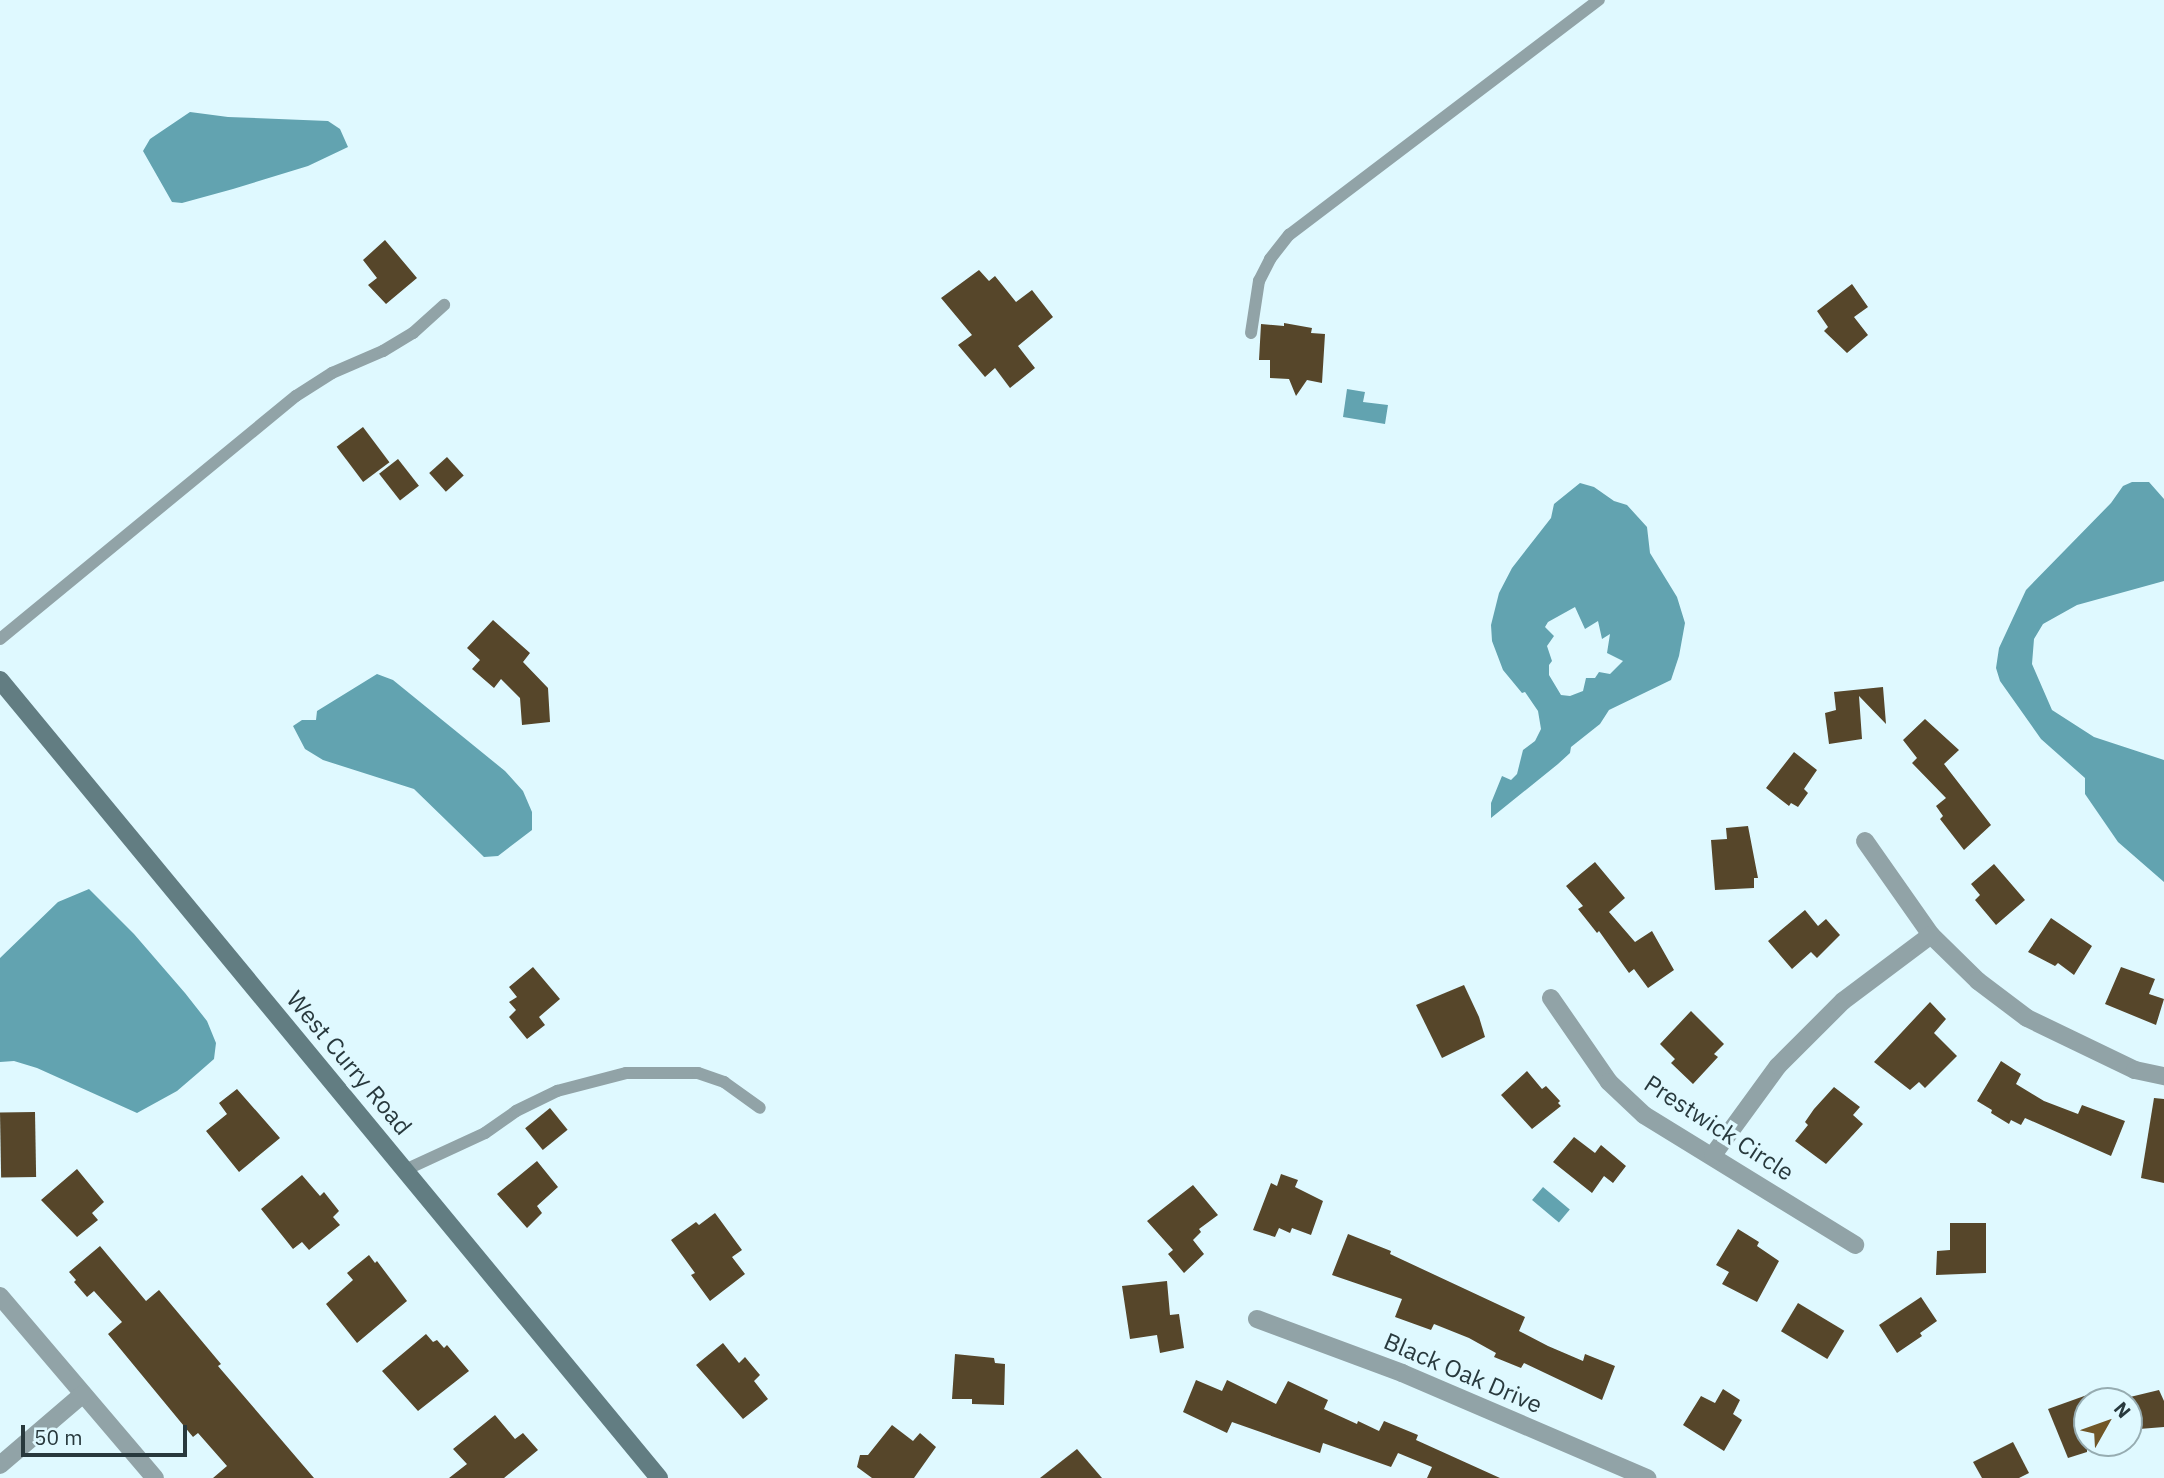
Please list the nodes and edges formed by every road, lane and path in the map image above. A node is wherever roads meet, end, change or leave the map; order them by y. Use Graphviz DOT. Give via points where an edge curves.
graph roads {
  1 [pos="1599,0"];
  2 [pos="444,305"];
  3 [pos="1251,333"];
  4 [pos="0,639"];
  5 [pos="0,680"];
  6 [pos="1866,841"];
  7 [pos="1931,935"];
  8 [pos="1551,998"];
  9 [pos="2164,1076"];
  10 [pos="760,1108"];
  11 [pos="1713,1155"];
  12 [pos="405,1170"];
  13 [pos="1855,1245"];
  14 [pos="0,1296"];
  15 [pos="1257,1320"];
  16 [pos="83,1394"];
  17 [pos="0,1465"];
  18 [pos="155,1478"];
  19 [pos="659,1478"];
  20 [pos="1647,1478"];
  1 -- 3 [label="lane" via="1289,235 1259,281"];
  2 -- 4 [label="lane" via="403,339 296,396"];
  5 -- 12 [label="street, West Curry Road"];
  6 -- 7 [label="street"];
  7 -- 9 [label="street" via="1978,981 2027,1018 2135,1070"];
  7 -- 11 [label="street" via="1843,1001 1778,1066"];
  8 -- 11 [label="street, Prestwick Circle" via="1609,1082 1644,1115"];
  10 -- 12 [label="lane" via="724,1082 698,1073 626,1073 557,1091 485,1133"];
  11 -- 13 [label="street, Prestwick Circle"];
  12 -- 19 [label="street, West Curry Road"];
  14 -- 16 [label="street"];
  15 -- 20 [label="street, Black Oak Drive" via="1402,1373"];
  16 -- 17 [label="street"];
  16 -- 18 [label="street"];
}
